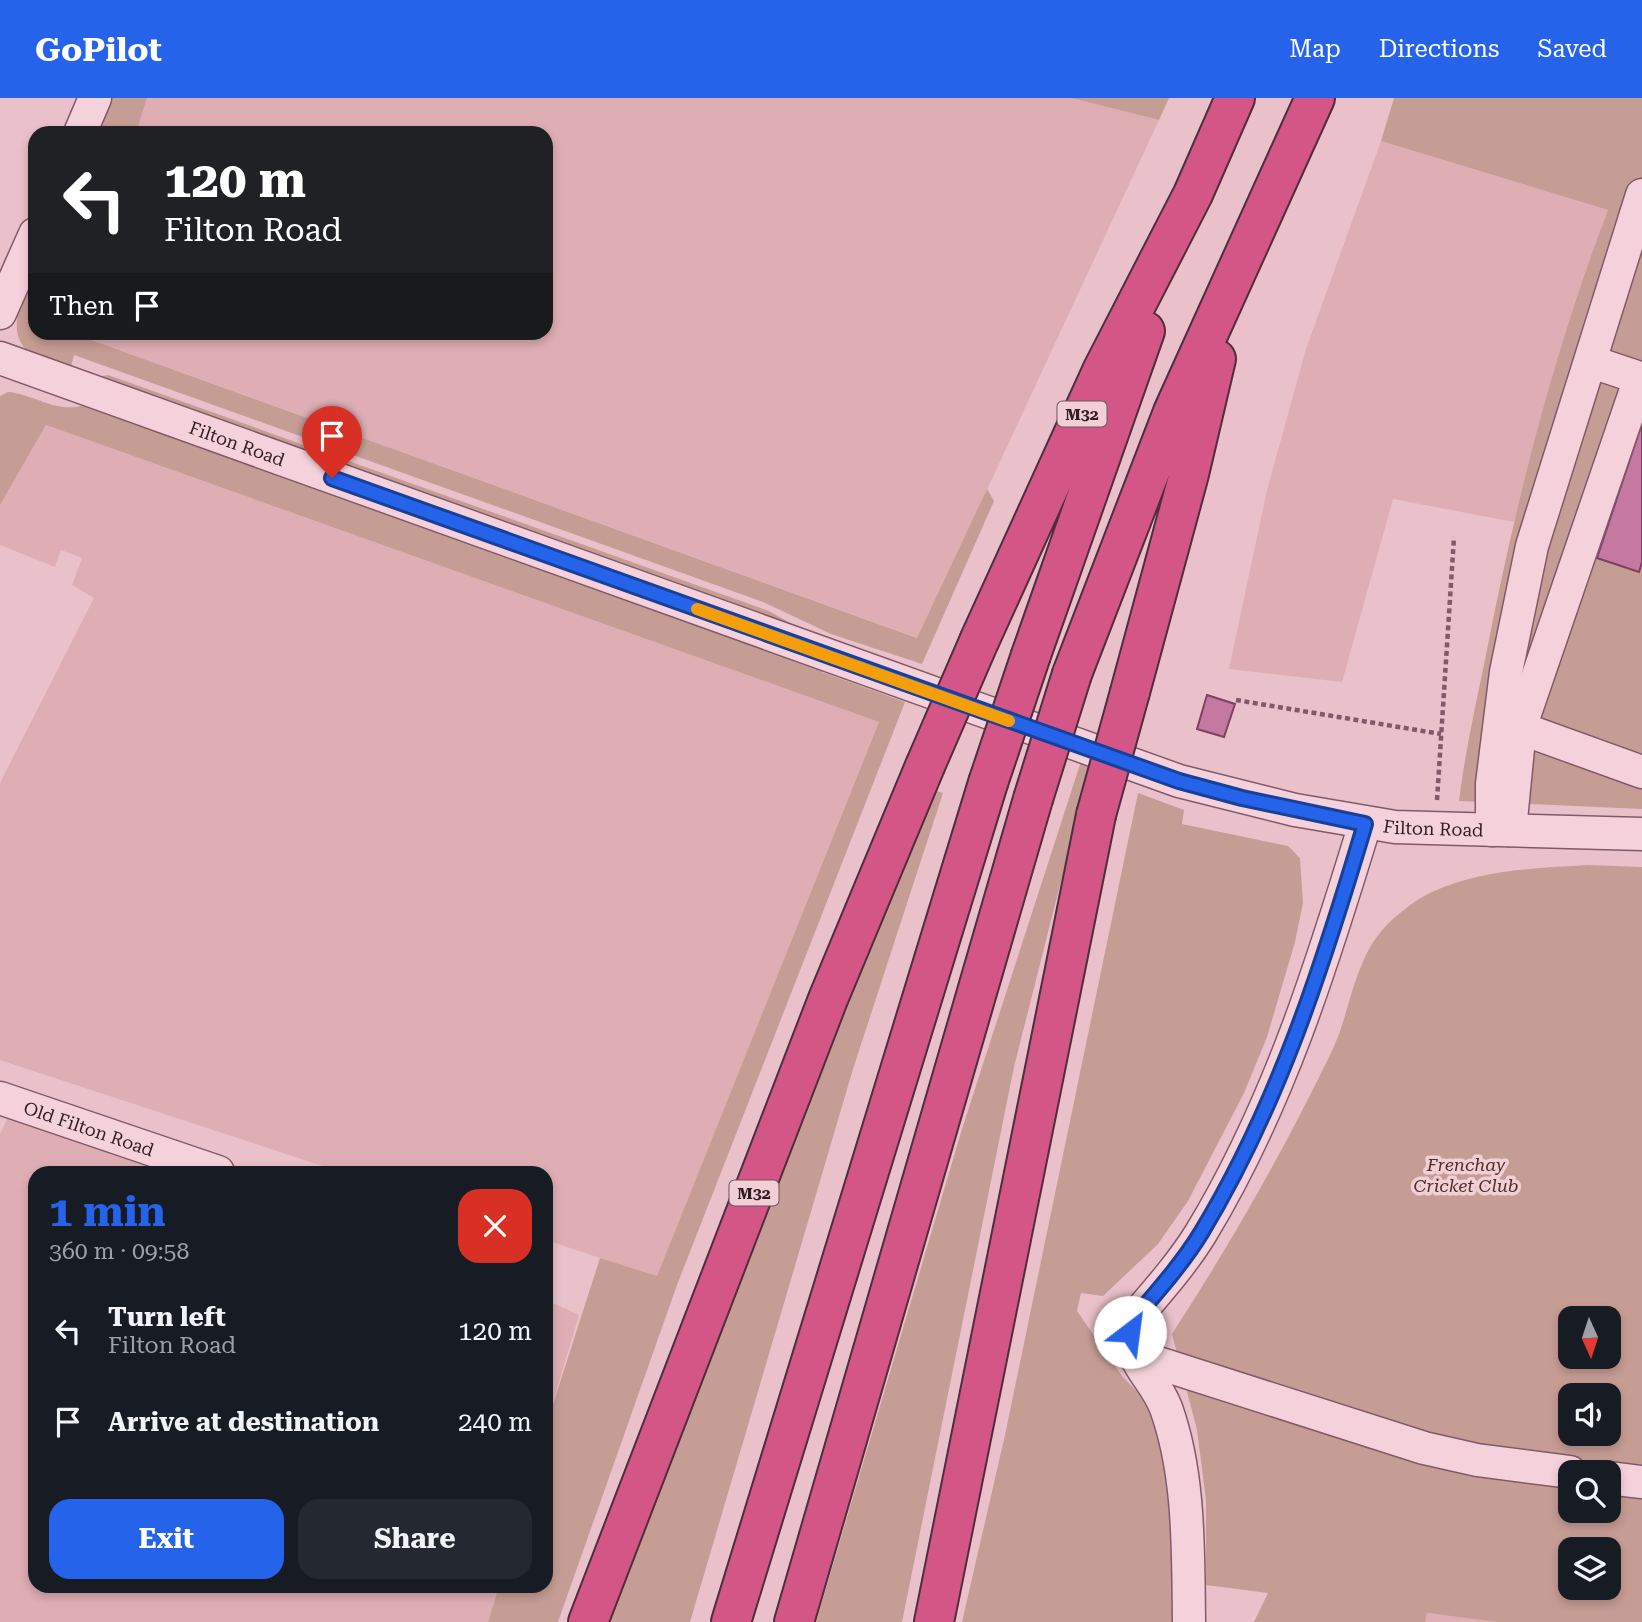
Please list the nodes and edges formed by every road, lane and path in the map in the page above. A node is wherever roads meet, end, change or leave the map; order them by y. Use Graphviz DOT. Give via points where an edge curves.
graph roads {
  1 [pos="95,98"];
  2 [pos="1235,98"];
  3 [pos="1315,98"];
  4 [pos="83,126"];
  5 [pos="1194,194"];
  6 [pos="1642,195"];
  7 [pos="28,250"];
  8 [pos="1234,282"];
  9 [pos="0,313"];
  10 [pos="0,358"];
  11 [pos="1592,362"];
  12 [pos="1454,537"];
  13 [pos="1236,700"];
  14 [pos="1520,728"];
  15 [pos="1441,734"];
  16 [pos="1642,772"];
  17 [pos="1365,824"];
  18 [pos="1435,829"];
  19 [pos="1501,830"];
  20 [pos="1642,834"];
  21 [pos="0,1098"];
  22 [pos="200,1166"];
  23 [pos="1133,1355"];
  24 [pos="1558,1470"];
  25 [pos="1621,1480"];
  26 [pos="1642,1482"];
  27 [pos="588,1622"];
  28 [pos="731,1622"];
  29 [pos="794,1622"];
  30 [pos="934,1622"];
  31 [pos="1189,1622"];
  1 -- 4 [label="street"];
  2 -- 5 [label="highway, M32"];
  3 -- 8 [label="highway"];
  5 -- 27 [label="highway, M32, bridge" via="1103,369 925,766 828,999"];
  5 -- 28 [label="highway, M32, bridge" via="988,783"];
  6 -- 11 [label="street"];
  7 -- 9 [label="street"];
  8 -- 29 [label="highway, bridge" via="1173,412 1072,674"];
  8 -- 30 [label="highway, bridge" via="1189,474 1096,815"];
  10 -- 17 [label="street, Filton Road" via="1179,781"];
  11 -- 14 [label="street" via="1640,378"];
  11 -- 19 [label="street" via="1532,547 1506,672 1492,784"];
  12 -- 15 [label="path"];
  13 -- 15 [label="path"];
  14 -- 16 [label="street"];
  14 -- 19 [label="street"];
  15 -- 18 [label="path"];
  17 -- 18 [label="street, Filton Road"];
  17 -- 23 [label="street" via="1301,1023 1273,1091 1200,1234 1132,1321"];
  18 -- 19 [label="street, Filton Road"];
  19 -- 20 [label="street, Filton Road"];
  21 -- 22 [label="street, Old Filton Road"];
  23 -- 24 [label="street" via="1424,1448"];
  23 -- 31 [label="street" via="1165,1406 1175,1439 1186,1512"];
  25 -- 26 [label="street"];
}
